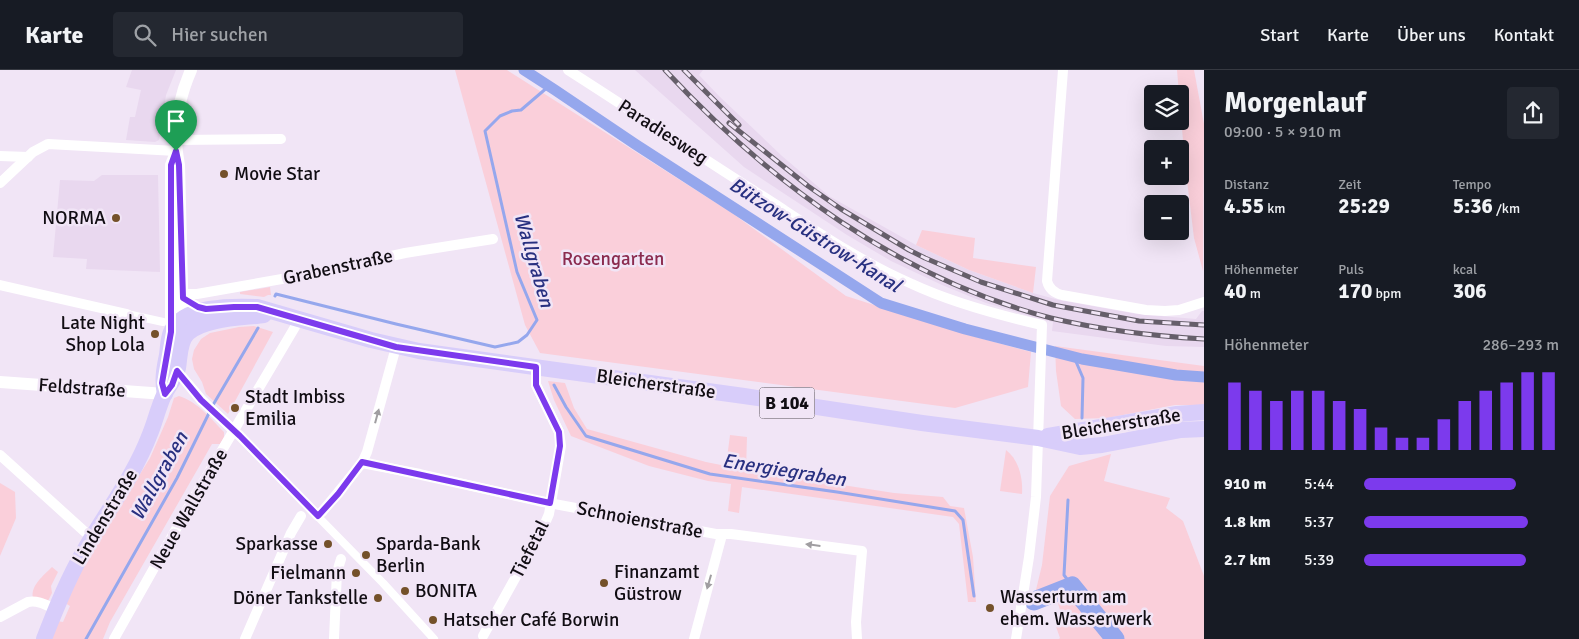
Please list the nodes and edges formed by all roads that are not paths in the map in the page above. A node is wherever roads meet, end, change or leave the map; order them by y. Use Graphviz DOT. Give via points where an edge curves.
graph roads {
  1 [pos="191,70"];
  2 [pos="568,70"];
  3 [pos="1063,70"];
  4 [pos="281,139"];
  5 [pos="176,145"];
  6 [pos="30,155"];
  7 [pos="0,156"];
  8 [pos="0,183"];
  9 [pos="492,239"];
  10 [pos="0,285"];
  11 [pos="183,296"];
  12 [pos="1204,302"];
  13 [pos="206,309"];
  14 [pos="127,314"];
  15 [pos="277,314"];
  16 [pos="177,327"];
  17 [pos="294,327"];
  18 [pos="396,347"];
  19 [pos="536,367"];
  20 [pos="177,371"];
  21 [pos="0,382"];
  22 [pos="165,394"];
  23 [pos="1204,412"];
  24 [pos="1204,429"];
  25 [pos="234,431"];
  26 [pos="1038,438"];
  27 [pos="0,455"];
  28 [pos="362,462"];
  29 [pos="550,503"];
  30 [pos="310,508"];
  31 [pos="320,514"];
  32 [pos="301,516"];
  33 [pos="85,532"];
  34 [pos="722,536"];
  35 [pos="350,550"];
  36 [pos="340,559"];
  37 [pos="55,609"];
  38 [pos="0,617"];
  39 [pos="482,637"];
  40 [pos="44,639"];
  41 [pos="114,639"];
  42 [pos="245,639"];
  43 [pos="334,639"];
  44 [pos="434,639"];
  45 [pos="694,639"];
  46 [pos="857,639"];
  47 [pos="1016,639"];
  1 -- 5 [label="street" via="180,103"];
  2 -- 26 [label="street, Paradiesweg" via="862,259 912,285 960,303 1042,325"];
  3 -- 12 [label="street" via="1048,287 1056,294 1146,310 1178,310"];
  4 -- 5 [label="street"];
  5 -- 6 [label="street" via="48,144"];
  5 -- 11 [label="street"];
  5 -- 16 [label="street" via="171,174"];
  6 -- 7 [label="street"];
  6 -- 8 [label="street"];
  9 -- 11 [label="street, Grabenstraße" via="405,252 299,276"];
  10 -- 14 [label="street"];
  11 -- 13 [label="street"];
  11 -- 16 [label="street"];
  13 -- 15 [label="main road, Bleicherstraße / B 104" via="257,307"];
  13 -- 16 [label="main road, Bleicherstraße / B 104"];
  14 -- 16 [label="street"];
  15 -- 16 [label="main road, Bleicherstraße"];
  15 -- 18 [label="main road, Bleicherstraße / B 104"];
  16 -- 20 [label="main road, Lindenstraße"];
  16 -- 22 [label="main road" via="162,383"];
  17 -- 25 [label="street, Neue Wallstraße"];
  18 -- 19 [label="main road, Bleicherstraße / B 104"];
  28 -- 18 [label="street, one-way"];
  19 -- 26 [label="main road, Bleicherstraße / B 104"];
  19 -- 29 [label="street, Tiefetal" via="536,385 559,432 560,446"];
  20 -- 22 [label="main road, Lindenstraße"];
  20 -- 25 [label="street" via="201,400"];
  21 -- 22 [label="street, Feldstraße"];
  22 -- 37 [label="main road, Lindenstraße" via="140,458 84,550"];
  23 -- 26 [label="main road, Bleicherstraße / B 104"];
  24 -- 26 [label="main road, Bleicherstraße / B 104" via="1080,447"];
  25 -- 30 [label="street"];
  25 -- 41 [label="street, Neue Wallstraße"];
  26 -- 47 [label="street" via="1036,497"];
  27 -- 33 [label="street"];
  28 -- 29 [label="street, Schnoienstraße"];
  28 -- 31 [label="street"];
  29 -- 34 [label="street, Schnoienstraße"];
  29 -- 39 [label="street, Tiefetal" via="543,528"];
  30 -- 31 [label="street"];
  30 -- 32 [label="street"];
  31 -- 35 [label="street"];
  32 -- 42 [label="street"];
  34 -- 45 [label="street, one-way"];
  46 -- 34 [label="street, Schnoienstraße, one-way" via="862,551 731,534"];
  35 -- 36 [label="street"];
  35 -- 44 [label="street"];
  36 -- 43 [label="street"];
  37 -- 38 [label="street" via="33,601"];
  37 -- 40 [label="main road, Lindenstraße"];
}
